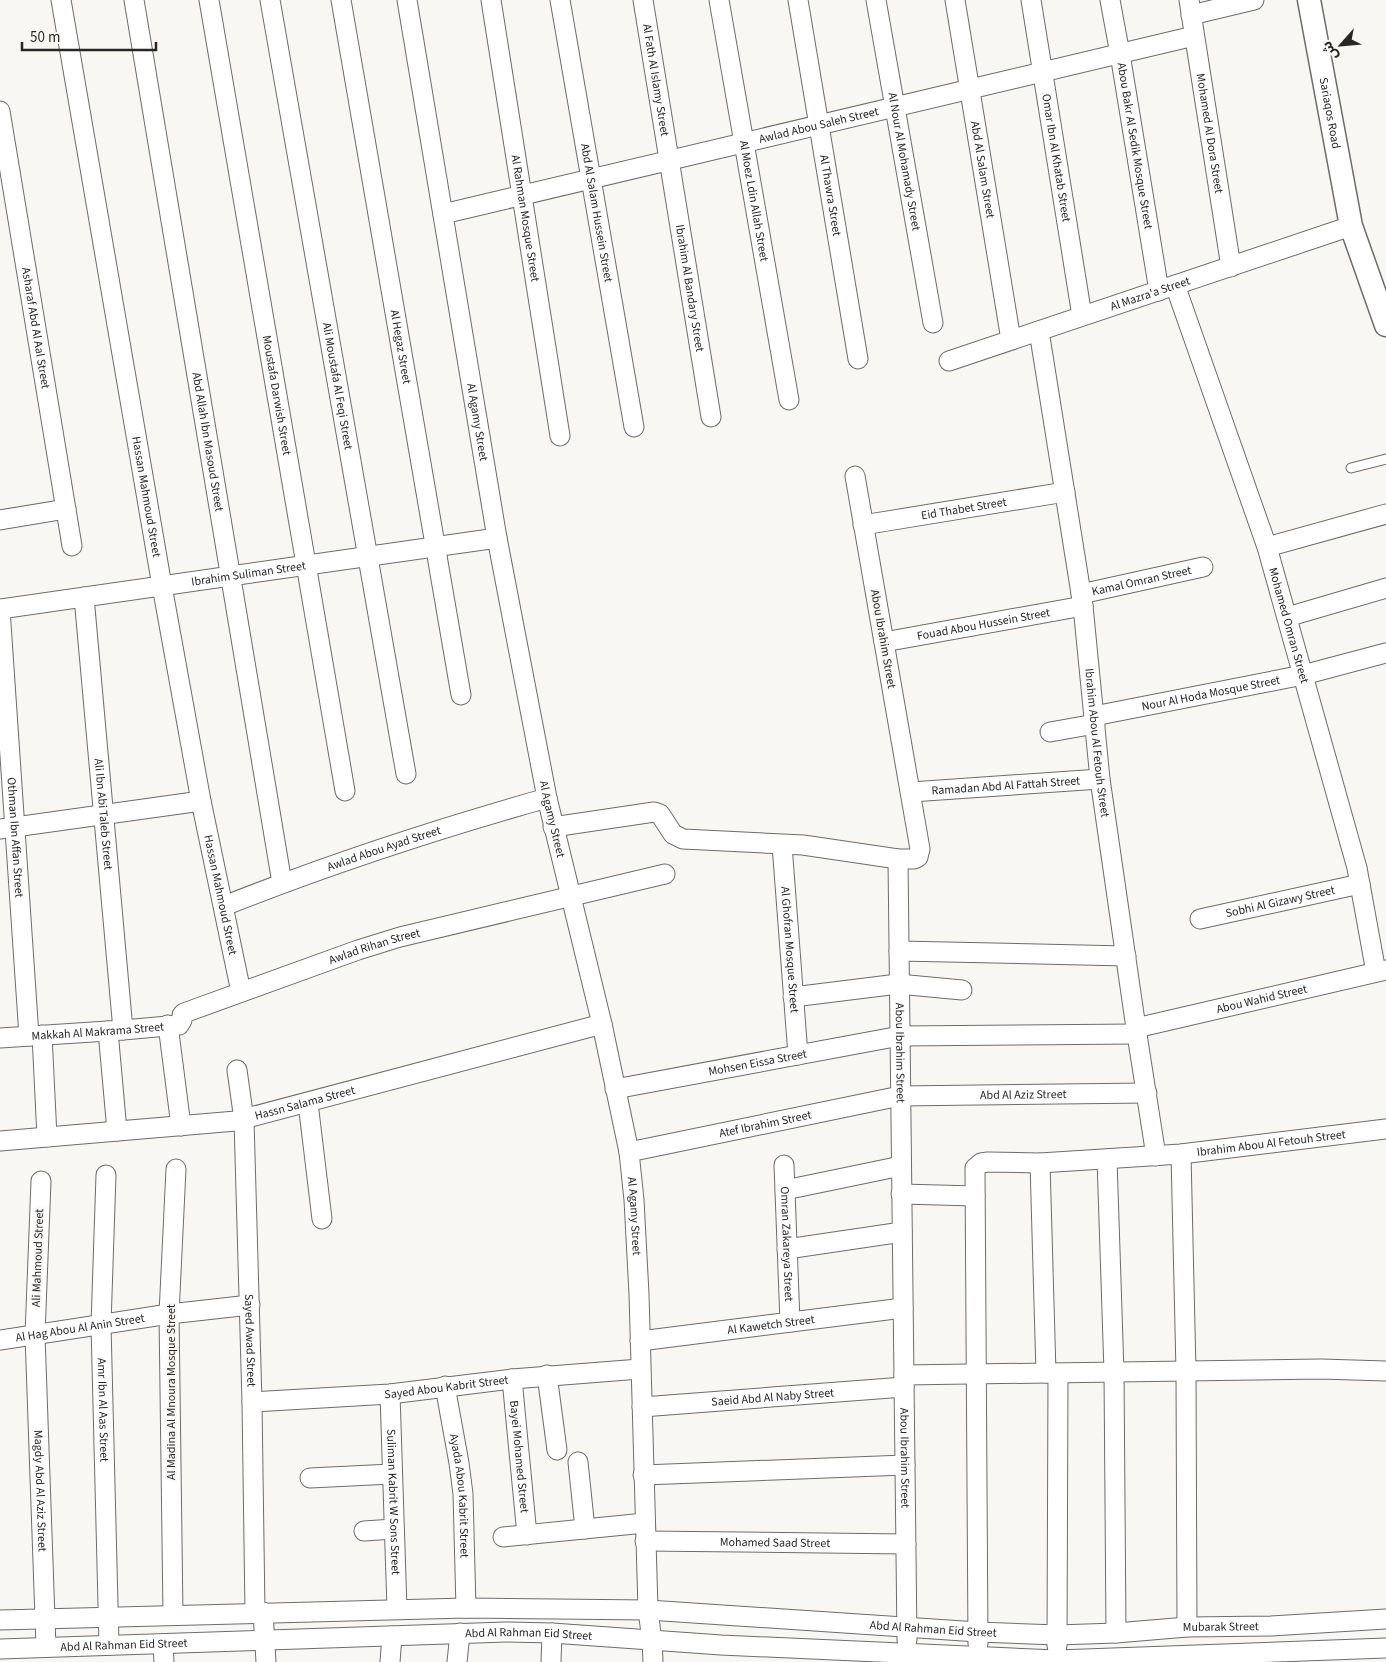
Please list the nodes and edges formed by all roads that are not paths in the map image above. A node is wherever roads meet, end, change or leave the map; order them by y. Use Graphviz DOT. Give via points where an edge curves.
graph roads {
  1 [pos="61,0"];
  2 [pos="134,0"];
  3 [pos="209,0"];
  4 [pos="270,0"];
  5 [pos="341,0"];
  6 [pos="407,0"];
  7 [pos="491,0"];
  8 [pos="560,0"];
  9 [pos="643,0"];
  10 [pos="720,0"];
  11 [pos="798,0"];
  12 [pos="876,0"];
  13 [pos="955,0"];
  14 [pos="1031,0"];
  15 [pos="1110,0"];
  16 [pos="1254,0"];
  17 [pos="1309,0"];
  18 [pos="1190,8"];
  19 [pos="1194,36"];
  20 [pos="1120,54"];
  21 [pos="1043,72"];
  22 [pos="969,90"];
  23 [pos="894,107"];
  24 [pos="0,110"];
  25 [pos="819,125"];
  26 [pos="744,143"];
  27 [pos="669,161"];
  28 [pos="592,179"];
  29 [pos="522,196"];
  30 [pos="443,214"];
  31 [pos="1351,226"];
  32 [pos="1231,266"];
  33 [pos="1167,288"];
  34 [pos="1082,316"];
  35 [pos="933,323"];
  36 [pos="1386,325"];
  37 [pos="1039,330"];
  38 [pos="1011,340"];
  39 [pos="858,359"];
  40 [pos="948,361"];
  41 [pos="788,400"];
  42 [pos="711,417"];
  43 [pos="634,427"];
  44 [pos="560,436"];
  45 [pos="1386,459"];
  46 [pos="1351,468"];
  47 [pos="855,476"];
  48 [pos="1065,492"];
  49 [pos="66,509"];
  50 [pos="1386,514"];
  51 [pos="0,520"];
  52 [pos="863,525"];
  53 [pos="497,538"];
  54 [pos="72,546"];
  55 [pos="436,546"];
  56 [pos="1267,547"];
  57 [pos="368,556"];
  58 [pos="305,566"];
  59 [pos="1203,567"];
  60 [pos="231,576"];
  61 [pos="162,586"];
  62 [pos="1386,588"];
  63 [pos="84,597"];
  64 [pos="1082,600"];
  65 [pos="0,609"];
  66 [pos="1287,617"];
  67 [pos="884,642"];
  68 [pos="1386,653"];
  69 [pos="1303,675"];
  70 [pos="461,695"];
  71 [pos="1094,720"];
  72 [pos="1050,732"];
  73 [pos="406,774"];
  74 [pos="1100,779"];
  75 [pos="345,791"];
  76 [pos="911,792"];
  77 [pos="547,798"];
  78 [pos="201,801"];
  79 [pos="104,815"];
  80 [pos="553,827"];
  81 [pos="8,828"];
  82 [pos="782,845"];
  83 [pos="898,859"];
  84 [pos="665,874"];
  85 [pos="282,883"];
  86 [pos="1360,884"];
  87 [pos="570,896"];
  88 [pos="224,906"];
  89 [pos="1200,919"];
  90 [pos="899,951"];
  91 [pos="1126,956"];
  92 [pos="1381,971"];
  93 [pos="898,984"];
  94 [pos="962,990"];
  95 [pos="241,992"];
  96 [pos="794,996"];
  97 [pos="184,1012"];
  98 [pos="602,1024"];
  99 [pos="168,1026"];
  100 [pos="116,1030"];
  101 [pos="1137,1031"];
  102 [pos="36,1036"];
  103 [pos="900,1036"];
  104 [pos="0,1038"];
  105 [pos="798,1055"];
  106 [pos="237,1070"];
  107 [pos="615,1089"];
  108 [pos="1147,1093"];
  109 [pos="900,1096"];
  110 [pos="308,1103"];
  111 [pos="244,1120"];
  112 [pos="181,1126"];
  113 [pos="1386,1129"];
  114 [pos="117,1131"];
  115 [pos="47,1137"];
  116 [pos="0,1140"];
  117 [pos="629,1152"];
  118 [pos="1181,1154"];
  119 [pos="1156,1156"];
  120 [pos="1108,1159"];
  121 [pos="1040,1162"];
  122 [pos="784,1165"];
  123 [pos="901,1166"];
  124 [pos="176,1169"];
  125 [pos="106,1175"];
  126 [pos="41,1181"];
  127 [pos="785,1190"];
  128 [pos="902,1194"];
  129 [pos="975,1196"];
  130 [pos="322,1220"];
  131 [pos="902,1232"];
  132 [pos="787,1249"];
  133 [pos="250,1305"];
  134 [pos="903,1308"];
  135 [pos="169,1314"];
  136 [pos="790,1322"];
  137 [pos="101,1325"];
  138 [pos="35,1335"];
  139 [pos="0,1340"];
  140 [pos="640,1341"];
  141 [pos="640,1369"];
  142 [pos="1186,1371"];
  143 [pos="1386,1371"];
  144 [pos="1114,1372"];
  145 [pos="1052,1373"];
  146 [pos="975,1374"];
  147 [pos="547,1375"];
  148 [pos="512,1378"];
  149 [pos="904,1381"];
  150 [pos="445,1386"];
  151 [pos="390,1394"];
  152 [pos="252,1402"];
  153 [pos="642,1406"];
  154 [pos="557,1450"];
  155 [pos="578,1462"];
  156 [pos="905,1465"];
  157 [pos="392,1474"];
  158 [pos="643,1475"];
  159 [pos="310,1478"];
  160 [pos="394,1529"];
  161 [pos="585,1529"];
  162 [pos="364,1530"];
  163 [pos="645,1532"];
  164 [pos="527,1535"];
  165 [pos="503,1537"];
  166 [pos="906,1544"];
  167 [pos="466,1608"];
  168 [pos="396,1609"];
  169 [pos="648,1610"];
  170 [pos="259,1612"];
  171 [pos="173,1615"];
  172 [pos="108,1617"];
  173 [pos="44,1619"];
  174 [pos="1386,1619"];
  175 [pos="0,1620"];
  176 [pos="1187,1627"];
  177 [pos="907,1628"];
  178 [pos="978,1632"];
  179 [pos="460,1633"];
  180 [pos="1116,1633"];
  181 [pos="552,1634"];
  182 [pos="1057,1635"];
  183 [pos="392,1636"];
  184 [pos="265,1640"];
  185 [pos="652,1642"];
  186 [pos="1386,1648"];
  187 [pos="102,1651"];
  188 [pos="40,1652"];
  189 [pos="1,1653"];
  190 [pos="163,1653"];
  191 [pos="720,1654"];
  192 [pos="777,1655"];
  193 [pos="835,1656"];
  194 [pos="903,1656"];
  195 [pos="977,1657"];
  196 [pos="1057,1661"];
  197 [pos="266,1662"];
  198 [pos="390,1662"];
  199 [pos="457,1662"];
  200 [pos="551,1662"];
  201 [pos="653,1662"];
  1 -- 61 [label="street, Hassan Mahmoud Street"];
  2 -- 60 [label="street, Abd Allah Ibn Masoud Street"];
  3 -- 58 [label="street, Moustafa Darwish Street"];
  4 -- 57 [label="street, Ali Moustafa Al Feqi Street"];
  5 -- 55 [label="street, Al Hegaz Street"];
  6 -- 30 [label="street, Al Agamy Street"];
  7 -- 29 [label="street, Al Rahman Mosque Street"];
  8 -- 28 [label="street, Abd Al Salam Hussein Street"];
  9 -- 27 [label="street, Al Fath Al Islamy Street"];
  10 -- 26 [label="street, Al Moez Ldin Allah Street"];
  11 -- 25 [label="street, Al Thawra Street"];
  12 -- 23 [label="street, Al Nour Al Mohamady Street"];
  13 -- 22 [label="street, Abd Al Salam Street"];
  14 -- 21 [label="street, Omar Ibn Al Khatab Street"];
  15 -- 20 [label="street, Abou Bakr Al Sedik Mosque Street"];
  16 -- 18 [label="street"];
  17 -- 31 [label="street, Sariaqos Road"];
  18 -- 19 [label="street, Mohamed Al Dora Street"];
  19 -- 20 [label="street, Awlad Abou Saleh Street"];
  19 -- 32 [label="street, Mohamed Al Dora Street"];
  20 -- 21 [label="street, Awlad Abou Saleh Street"];
  20 -- 33 [label="street, Abou Bakr Al Sedik Mosque Street"];
  21 -- 22 [label="street, Awlad Abou Saleh Street"];
  21 -- 34 [label="street, Omar Ibn Al Khatab Street"];
  22 -- 23 [label="street, Awlad Abou Saleh Street"];
  22 -- 38 [label="street, Abd Al Salam Street"];
  23 -- 25 [label="street, Awlad Abou Saleh Street"];
  23 -- 35 [label="street, Al Nour Al Mohamady Street"];
  24 -- 49 [label="street, Asharaf Abd Al Aal Street"];
  25 -- 26 [label="street, Awlad Abou Saleh Street"];
  25 -- 39 [label="street, Al Thawra Street"];
  26 -- 27 [label="street, Awlad Abou Saleh Street"];
  26 -- 41 [label="street, Al Moez Ldin Allah Street"];
  27 -- 28 [label="street, Awlad Abou Saleh Street"];
  27 -- 42 [label="street, Ibrahim Al Bandary Street"];
  28 -- 29 [label="street, Awlad Abou Saleh Street"];
  28 -- 43 [label="street, Abd Al Salam Hussein Street"];
  29 -- 30 [label="street, Awlad Abou Saleh Street"];
  29 -- 44 [label="street, Al Rahman Mosque Street"];
  30 -- 53 [label="street, Al Agamy Street"];
  31 -- 32 [label="street, Al Mazra'a Street"];
  31 -- 36 [label="street, Sariaqos Road"];
  32 -- 33 [label="street, Al Mazra'a Street"];
  33 -- 34 [label="street, Al Mazra'a Street"];
  33 -- 56 [label="street, Mohamed Omran Street"];
  34 -- 37 [label="street, Al Mazra'a Street"];
  37 -- 38 [label="street, Al Mazra'a Street"];
  37 -- 48 [label="street, Ibrahim Abou Al Fetouh Street"];
  38 -- 40 [label="street, Al Mazra'a Street"];
  45 -- 46 [label="lane"];
  47 -- 52 [label="street, Abou Ibrahim Street"];
  48 -- 52 [label="street, Eid Thabet Street"];
  48 -- 64 [label="street, Ibrahim Abou Al Fetouh Street"];
  49 -- 51 [label="street"];
  49 -- 54 [label="street, Asharaf Abd Al Aal Street"];
  50 -- 56 [label="street"];
  52 -- 67 [label="street, Abou Ibrahim Street"];
  53 -- 55 [label="street, Ibrahim Suliman Street"];
  53 -- 77 [label="street, Al Agamy Street"];
  55 -- 57 [label="street, Ibrahim Suliman Street"];
  55 -- 70 [label="street, Al Hegaz Street"];
  56 -- 66 [label="street, Mohamed Omran Street"];
  57 -- 58 [label="street, Ibrahim Suliman Street"];
  57 -- 73 [label="street, Ali Moustafa Al Feqi Street"];
  58 -- 60 [label="street, Ibrahim Suliman Street"];
  58 -- 75 [label="street, Moustafa Darwish Street"];
  59 -- 64 [label="street, Kamal Omran Street"];
  60 -- 61 [label="street, Ibrahim Suliman Street"];
  60 -- 85 [label="street, Abd Allah Ibn Masoud Street"];
  61 -- 63 [label="street, Ibrahim Suliman Street"];
  61 -- 78 [label="street, Hassan Mahmoud Street"];
  62 -- 66 [label="street"];
  63 -- 65 [label="street, Ibrahim Suliman Street"];
  63 -- 79 [label="street, Ali Ibn Abi Taleb Street"];
  64 -- 67 [label="street, Fouad Abou Hussein Street"];
  64 -- 71 [label="street, Ibrahim Abou Al Fetouh Street"];
  65 -- 81 [label="street, Othman Ibn Affan Street"];
  66 -- 69 [label="street, Mohamed Omran Street"];
  67 -- 76 [label="street, Abou Ibrahim Street"];
  68 -- 69 [label="street, Nour Al Hoda Mosque Street"];
  69 -- 71 [label="street, Nour Al Hoda Mosque Street"];
  69 -- 86 [label="street, Mohamed Omran Street"];
  71 -- 72 [label="street, Nour Al Hoda Mosque Street"];
  71 -- 74 [label="street, Ibrahim Abou Al Fetouh Street"];
  74 -- 76 [label="street, Ramadan Abd Al Fattah Street"];
  74 -- 91 [label="street, Ibrahim Abou Al Fetouh Street"];
  76 -- 83 [label="street, Abou Ibrahim Street" via="920,854 914,859"];
  77 -- 80 [label="street, Al Agamy Street"];
  77 -- 85 [label="street, Awlad Abou Ayad Street" via="369,852"];
  78 -- 79 [label="street"];
  78 -- 88 [label="street, Hassan Mahmoud Street"];
  79 -- 81 [label="street"];
  79 -- 100 [label="street, Ali Ibn Abi Taleb Street"];
  80 -- 82 [label="street" via="654,812 660,814 674,834 683,839"];
  80 -- 87 [label="street, Al Agamy Street"];
  81 -- 102 [label="street, Othman Ibn Affan Street"];
  82 -- 83 [label="street" via="803,845"];
  82 -- 96 [label="street, Al Ghofran Mosque Street"];
  83 -- 90 [label="street, Abou Ibrahim Street"];
  84 -- 87 [label="street, Awlad Rihan Street"];
  85 -- 88 [label="street, Awlad Abou Ayad Street"];
  86 -- 89 [label="street, Sobhi Al Gizawy Street"];
  86 -- 92 [label="street, Mohamed Omran Street"];
  87 -- 95 [label="street, Awlad Rihan Street" via="400,937"];
  87 -- 98 [label="street, Al Agamy Street"];
  88 -- 95 [label="street, Hassan Mahmoud Street"];
  90 -- 91 [label="street"];
  90 -- 93 [label="street, Abou Ibrahim Street"];
  91 -- 101 [label="street, Ibrahim Abou Al Fetouh Street"];
  92 -- 101 [label="street, Abou Wahid Street"];
  93 -- 94 [label="street"];
  93 -- 96 [label="street"];
  93 -- 103 [label="street, Abou Ibrahim Street"];
  95 -- 97 [label="street, Awlad Rihan Street"];
  96 -- 105 [label="street, Al Ghofran Mosque Street"];
  97 -- 99 [label="street, Makkah Al Makrama Street" via="181,1023"];
  98 -- 107 [label="street, Al Agamy Street"];
  98 -- 110 [label="street, Hassn Salama Street"];
  99 -- 100 [label="street, Makkah Al Makrama Street"];
  99 -- 112 [label="street"];
  100 -- 102 [label="street, Makkah Al Makrama Street"];
  100 -- 114 [label="street, Ali Ibn Abi Taleb Street"];
  101 -- 103 [label="street, Abou Wahid Street"];
  101 -- 108 [label="street, Ibrahim Abou Al Fetouh Street"];
  102 -- 104 [label="street, Makkah Al Makrama Street"];
  102 -- 115 [label="street"];
  103 -- 105 [label="street, Mohsen Eissa Street"];
  103 -- 109 [label="street, Abou Ibrahim Street"];
  105 -- 107 [label="street, Mohsen Eissa Street"];
  106 -- 111 [label="street, Sayed Awad Street"];
  107 -- 117 [label="street, Al Agamy Street"];
  108 -- 109 [label="street, Abd Al Aziz Street"];
  108 -- 119 [label="street, Ibrahim Abou Al Fetouh Street"];
  109 -- 117 [label="street, Atef Ibrahim Street"];
  109 -- 123 [label="street, Abou Ibrahim Street"];
  110 -- 111 [label="street, Hassn Salama Street"];
  110 -- 130 [label="street"];
  111 -- 112 [label="street, Hassn Salama Street"];
  111 -- 133 [label="street, Sayed Awad Street"];
  112 -- 114 [label="street, Hassn Salama Street"];
  113 -- 118 [label="street, Ibrahim Abou Al Fetouh Street"];
  114 -- 115 [label="street, Hassn Salama Street"];
  115 -- 116 [label="street, Hassn Salama Street"];
  117 -- 140 [label="street, Al Agamy Street"];
  118 -- 119 [label="street, Ibrahim Abou Al Fetouh Street"];
  118 -- 142 [label="street"];
  119 -- 120 [label="street, Ibrahim Abou Al Fetouh Street"];
  120 -- 121 [label="street, Ibrahim Abou Al Fetouh Street"];
  120 -- 144 [label="street"];
  121 -- 129 [label="street, Ibrahim Abou Al Fetouh Street" via="981,1163 975,1168"];
  121 -- 145 [label="street"];
  122 -- 127 [label="street, Omran Zakareya Street"];
  123 -- 127 [label="street"];
  123 -- 128 [label="street, Abou Ibrahim Street"];
  124 -- 135 [label="street, Al Madina Al Mnoura Mosque Street"];
  125 -- 137 [label="street, Amr Ibn Al Aas Street"];
  126 -- 138 [label="street, Ali Mahmoud Street"];
  127 -- 132 [label="street, Omran Zakareya Street"];
  128 -- 129 [label="street"];
  128 -- 131 [label="street, Abou Ibrahim Street"];
  129 -- 146 [label="street"];
  131 -- 132 [label="street"];
  131 -- 134 [label="street, Abou Ibrahim Street"];
  132 -- 136 [label="street, Omran Zakareya Street"];
  133 -- 135 [label="street, Al Hag Abou Al Anin Street"];
  133 -- 152 [label="street, Sayed Awad Street"];
  134 -- 136 [label="street, Al Kawetch Street"];
  134 -- 149 [label="street, Abou Ibrahim Street"];
  135 -- 137 [label="street, Al Hag Abou Al Anin Street"];
  135 -- 171 [label="street, Al Madina Al Mnoura Mosque Street"];
  136 -- 140 [label="street, Al Kawetch Street"];
  137 -- 138 [label="street, Al Hag Abou Al Anin Street"];
  137 -- 172 [label="street, Amr Ibn Al Aas Street"];
  138 -- 139 [label="street, Al Hag Abou Al Anin Street"];
  138 -- 173 [label="street, Magdy Abd Al Aziz Street"];
  140 -- 141 [label="street, Al Agamy Street"];
  141 -- 147 [label="street, Sayed Abou Kabrit Street"];
  141 -- 153 [label="street, Al Agamy Street"];
  142 -- 143 [label="street, Saeid Abd Al Naby Street"];
  142 -- 144 [label="street, Saeid Abd Al Naby Street"];
  142 -- 176 [label="street"];
  144 -- 145 [label="street, Saeid Abd Al Naby Street"];
  144 -- 180 [label="street"];
  145 -- 146 [label="street, Saeid Abd Al Naby Street"];
  145 -- 182 [label="street"];
  146 -- 149 [label="street, Saeid Abd Al Naby Street"];
  146 -- 178 [label="street"];
  147 -- 148 [label="street, Sayed Abou Kabrit Street"];
  147 -- 154 [label="street"];
  148 -- 150 [label="street, Sayed Abou Kabrit Street"];
  148 -- 164 [label="street, Bayei Mohamed Street"];
  149 -- 153 [label="street, Saeid Abd Al Naby Street"];
  149 -- 156 [label="street, Abou Ibrahim Street"];
  150 -- 151 [label="street, Sayed Abou Kabrit Street"];
  150 -- 167 [label="street, Ayada Abou Kabrit Street" via="463,1494"];
  151 -- 152 [label="street, Sayed Abou Kabrit Street"];
  151 -- 157 [label="street, Suliman Kabrit W Sons Street"];
  152 -- 170 [label="street, Sayed Awad Street"];
  153 -- 158 [label="street, Al Agamy Street"];
  155 -- 161 [label="street"];
  156 -- 158 [label="street"];
  156 -- 166 [label="street, Abou Ibrahim Street"];
  157 -- 159 [label="street"];
  157 -- 160 [label="street, Suliman Kabrit W Sons Street"];
  158 -- 163 [label="street, Al Agamy Street"];
  160 -- 162 [label="street"];
  160 -- 168 [label="street, Suliman Kabrit W Sons Street"];
  161 -- 163 [label="street"];
  161 -- 164 [label="street"];
  163 -- 166 [label="street, Mohamed Saad Street"];
  163 -- 169 [label="street, Al Agamy Street"];
  164 -- 165 [label="street"];
  166 -- 177 [label="street, Abou Ibrahim Street"];
  167 -- 168 [label="street, Abd Al Rahman Eid Street"];
  167 -- 169 [label="street, Abd Al Rahman Eid Street"];
  168 -- 170 [label="street, Abd Al Rahman Eid Street"];
  169 -- 177 [label="street, Abd Al Rahman Eid Street"];
  169 -- 185 [label="street, Al Agamy Street"];
  170 -- 171 [label="street, Abd Al Rahman Eid Street"];
  170 -- 184 [label="street, Sayed Awad Street"];
  171 -- 172 [label="street, Abd Al Rahman Eid Street"];
  172 -- 173 [label="street, Abd Al Rahman Eid Street"];
  172 -- 187 [label="street, Amr Ibn Al Aas Street"];
  173 -- 175 [label="street, Abd Al Rahman Eid Street"];
  173 -- 188 [label="street, Magdy Abd Al Aziz Street"];
  174 -- 176 [label="street, Mubarak Street"];
  176 -- 180 [label="street, Mubarak Street"];
  177 -- 178 [label="street, Abd Al Rahman Eid Street"];
  177 -- 194 [label="street, Abou Ibrahim Street"];
  178 -- 182 [label="street, Abd Al Rahman Eid Street"];
  178 -- 195 [label="street"];
  179 -- 181 [label="street, Abd Al Rahman Eid Street"];
  179 -- 183 [label="street, Abd Al Rahman Eid Street"];
  179 -- 199 [label="street"];
  180 -- 182 [label="street, Mubarak Street"];
  181 -- 185 [label="street, Abd Al Rahman Eid Street"];
  181 -- 200 [label="street"];
  182 -- 196 [label="street"];
  183 -- 184 [label="street, Abd Al Rahman Eid Street"];
  183 -- 198 [label="street"];
  184 -- 190 [label="street, Abd Al Rahman Eid Street"];
  184 -- 197 [label="street, Sayed Awad Street"];
  185 -- 191 [label="street, Abd Al Rahman Eid Street"];
  185 -- 201 [label="street, Al Agamy Street"];
  186 -- 196 [label="street"];
  187 -- 188 [label="street, Abd Al Rahman Eid Street"];
  187 -- 190 [label="street, Abd Al Rahman Eid Street"];
  188 -- 189 [label="street, Abd Al Rahman Eid Street"];
  191 -- 192 [label="street, Abd Al Rahman Eid Street"];
  192 -- 193 [label="street, Abd Al Rahman Eid Street"];
  193 -- 194 [label="street, Abd Al Rahman Eid Street"];
  194 -- 195 [label="street, Abd Al Rahman Eid Street"];
  195 -- 196 [label="street, Abd Al Rahman Eid Street"];
}
